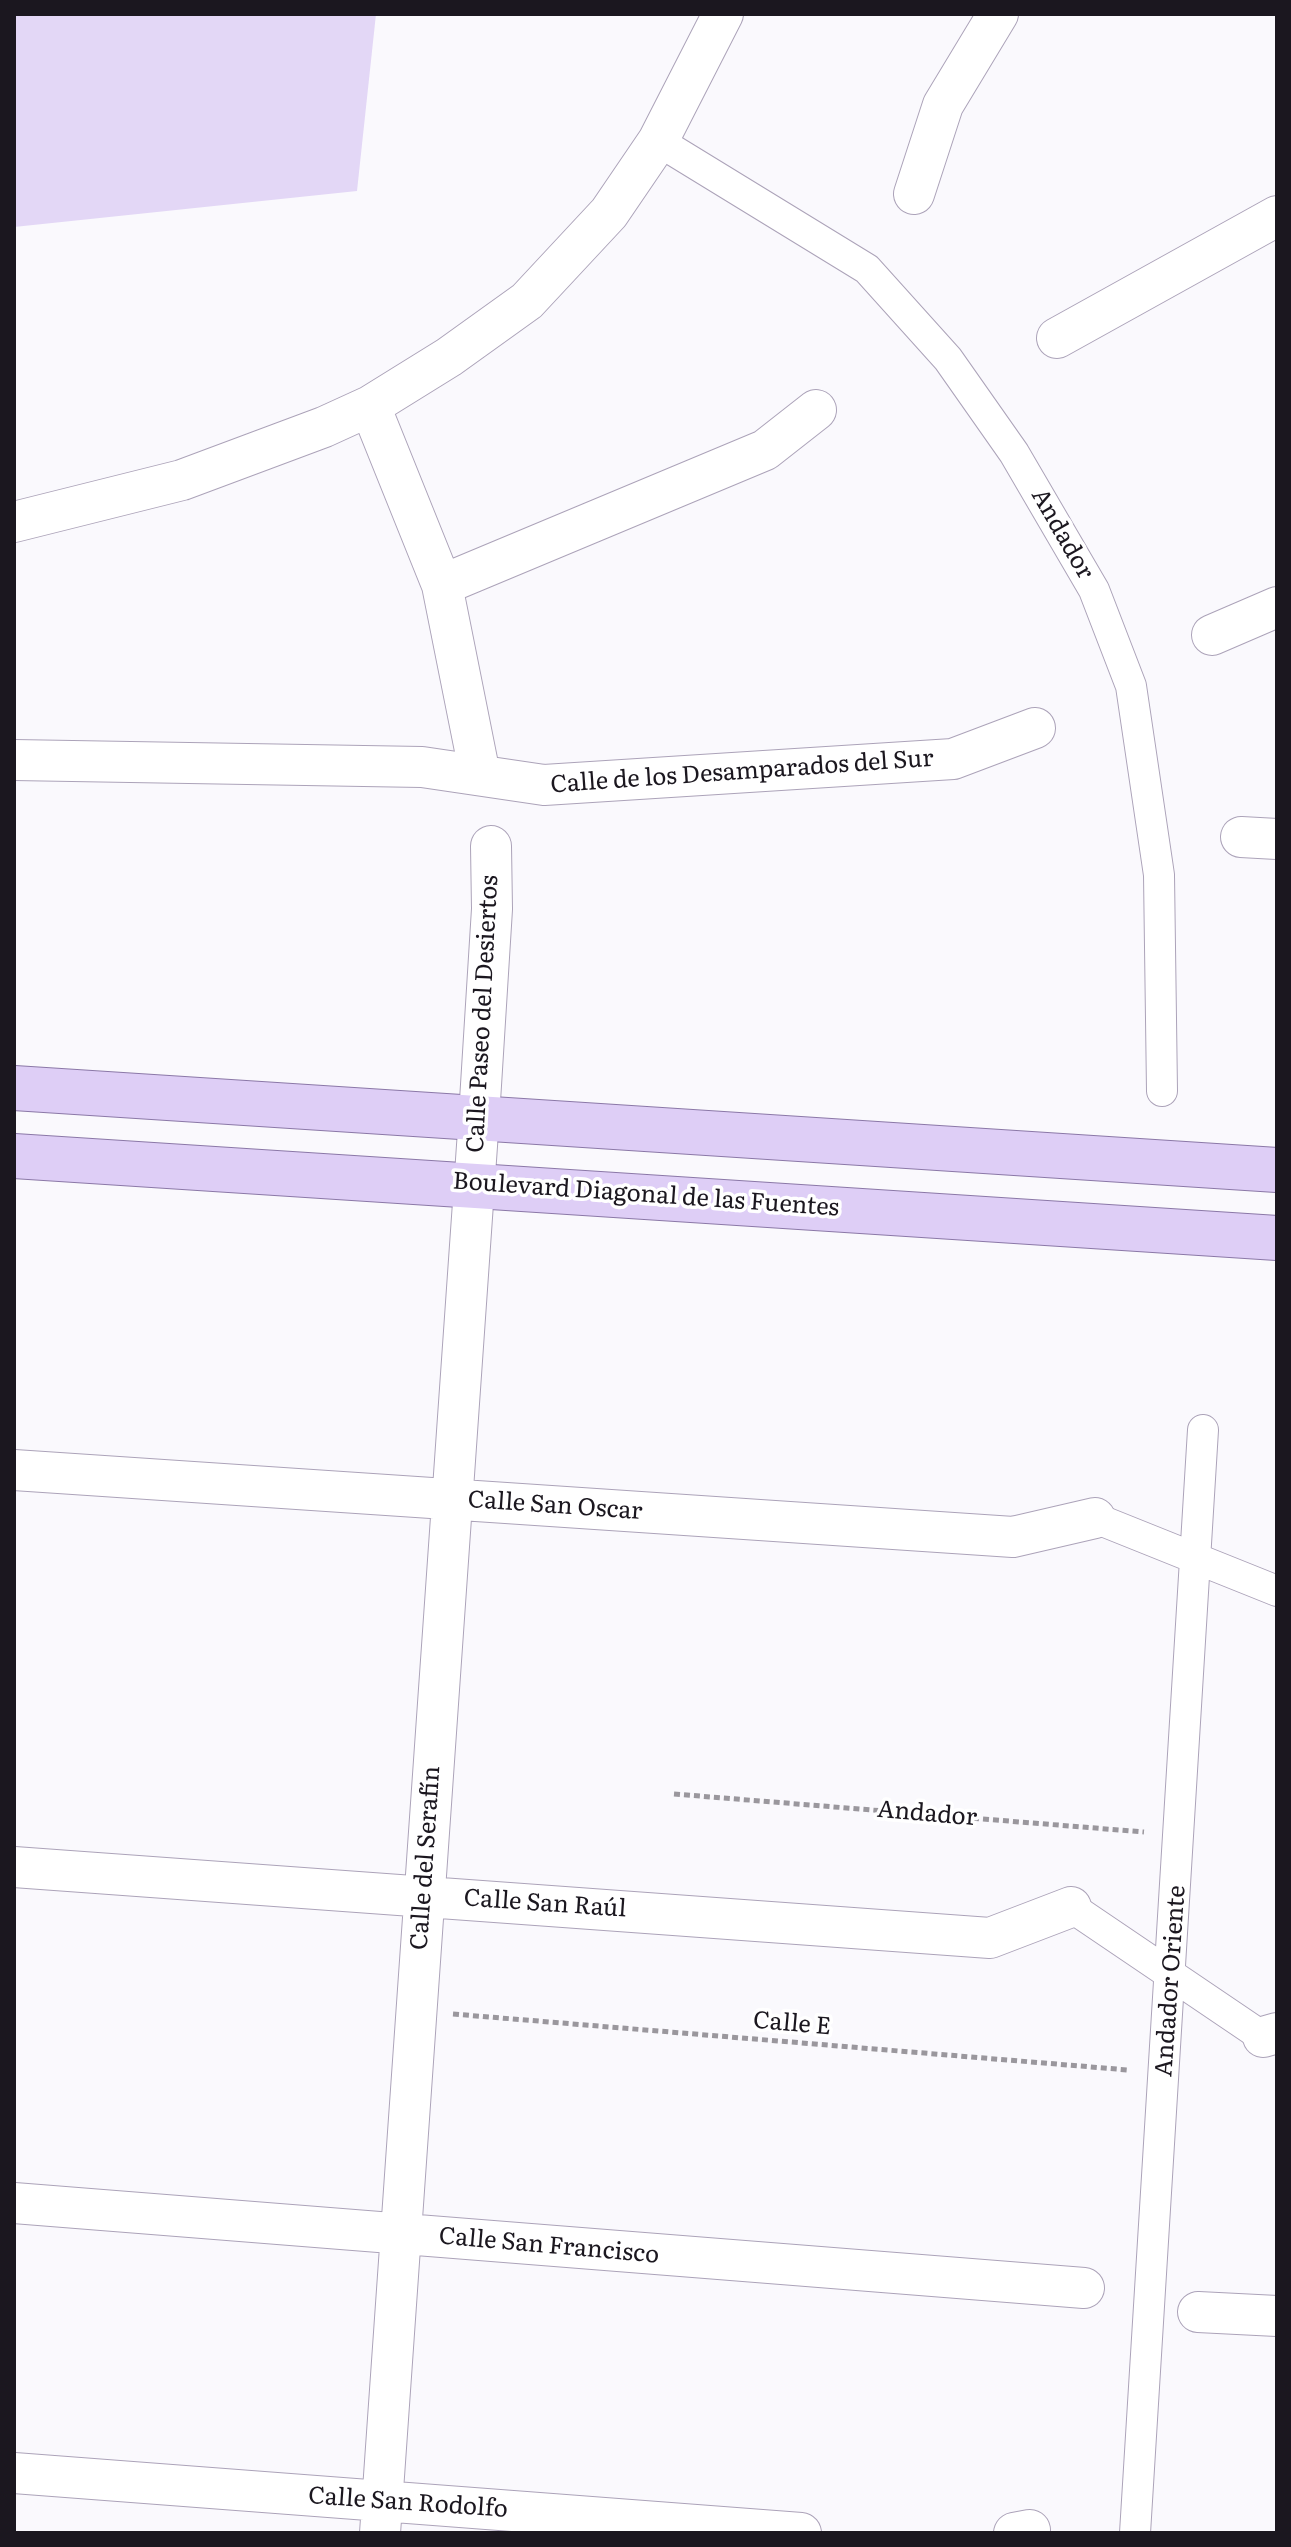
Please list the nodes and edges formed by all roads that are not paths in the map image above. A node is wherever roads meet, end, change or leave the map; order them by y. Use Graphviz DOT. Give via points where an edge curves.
graph roads {
  1 [pos="723,14"];
  2 [pos="998,14"];
  3 [pos="658,141"];
  4 [pos="914,194"];
  5 [pos="1277,216"];
  6 [pos="1057,338"];
  7 [pos="370,406"];
  8 [pos="816,410"];
  9 [pos="14,522"];
  10 [pos="442,585"];
  11 [pos="1277,607"];
  12 [pos="1212,635"];
  13 [pos="1035,728"];
  14 [pos="14,760"];
  15 [pos="480,775"];
  16 [pos="491,846"];
  17 [pos="14,1088"];
  18 [pos="1162,1091"];
  19 [pos="479,1117"];
  20 [pos="14,1156"];
  21 [pos="1277,1170"];
  22 [pos="473,1183"];
  23 [pos="1277,1238"];
  24 [pos="1203,1430"];
  25 [pos="14,1470"];
  26 [pos="451,1499"];
  27 [pos="1095,1518"];
  28 [pos="1197,1559"];
  29 [pos="1277,1591"];
  30 [pos="14,1867"];
  31 [pos="424,1895"];
  32 [pos="1071,1907"];
  33 [pos="1172,1978"];
  34 [pos="1270,2035"];
  35 [pos="14,2203"];
  36 [pos="400,2234"];
  37 [pos="1084,2288"];
  38 [pos="1198,2312"];
  39 [pos="1277,2316"];
  40 [pos="14,2473"];
  41 [pos="381,2517"];
  42 [pos="801,2533"];
  43 [pos="1135,2533"];
  1 -- 3 [label="street"];
  2 -- 4 [label="street" via="943,105"];
  3 -- 7 [label="street" via="609,213 527,301"];
  3 -- 18 [label="street, Andador" via="867,269 948,359 1006,441 1094,590 1131,686 1159,875"];
  5 -- 6 [label="street"];
  7 -- 9 [label="street" via="182,480"];
  7 -- 10 [label="street"];
  8 -- 10 [label="street" via="765,450"];
  10 -- 15 [label="street"];
  11 -- 12 [label="street"];
  13 -- 15 [label="street, Calle de los Desamparados del Sur" via="953,759 544,785"];
  14 -- 15 [label="street, Calle de los Desamparados del Sur" via="422,767"];
  16 -- 19 [label="street, Calle Paseo del Desiertos"];
  17 -- 19 [label="main road"];
  19 -- 21 [label="main road"];
  19 -- 22 [label="street, Calle Paseo del Desiertos"];
  20 -- 22 [label="main road, Boulevard Diagonal de las Fuentes"];
  22 -- 23 [label="main road, Boulevard Diagonal de las Fuentes"];
  22 -- 26 [label="street, Calle del Serafín"];
  24 -- 28 [label="street, Andador Oriente"];
  25 -- 26 [label="street, Calle San Oscar"];
  26 -- 27 [label="street, Calle San Oscar" via="1013,1537"];
  26 -- 31 [label="street, Calle del Serafín"];
  27 -- 28 [label="street"];
  28 -- 29 [label="street"];
  28 -- 33 [label="street, Andador Oriente"];
  30 -- 31 [label="street, Calle San Raúl"];
  31 -- 32 [label="street, Calle San Raúl" via="990,1938"];
  31 -- 36 [label="street, Calle del Serafín"];
  32 -- 33 [label="street"];
  33 -- 34 [label="street"];
  33 -- 43 [label="street, Andador Oriente"];
  35 -- 36 [label="street, Calle San Francisco"];
  36 -- 37 [label="street, Calle San Francisco"];
  36 -- 41 [label="street, Calle del Serafín"];
  38 -- 39 [label="street"];
  40 -- 41 [label="street, Calle San Rodolfo"];
  41 -- 42 [label="street, Calle San Rodolfo"];
}
